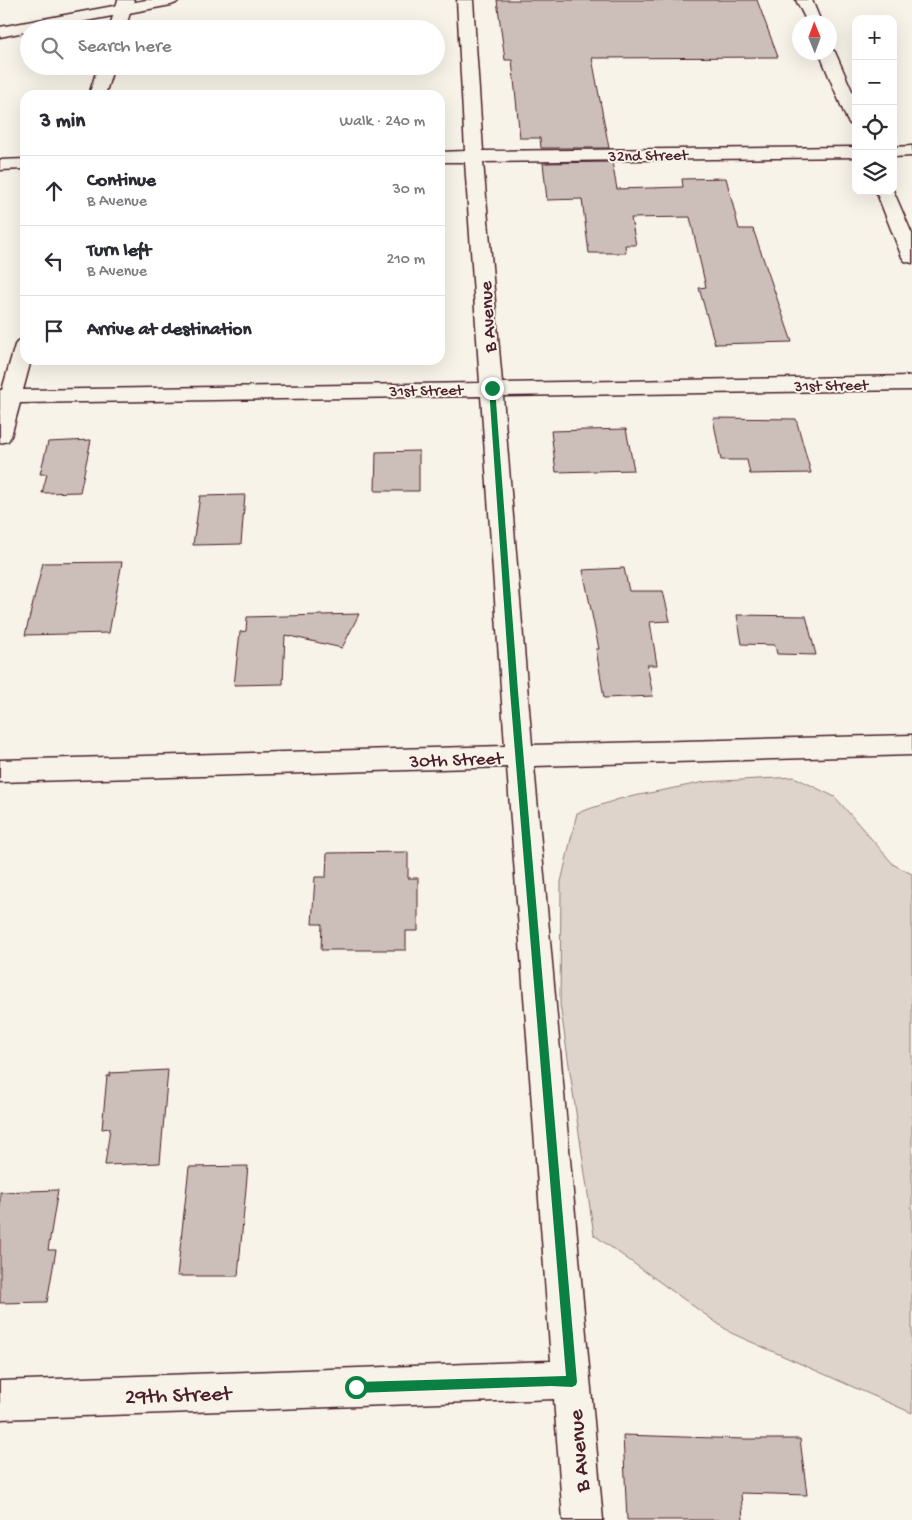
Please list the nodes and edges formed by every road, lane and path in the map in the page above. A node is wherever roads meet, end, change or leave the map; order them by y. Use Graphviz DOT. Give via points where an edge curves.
graph roads {
  1 [pos="171,0"];
  2 [pos="465,0"];
  3 [pos="804,0"];
  4 [pos="124,5"];
  5 [pos="811,15"];
  6 [pos="55,20"];
  7 [pos="120,20"];
  8 [pos="20,28"];
  9 [pos="0,32"];
  10 [pos="830,60"];
  11 [pos="103,75"];
  12 [pos="99,90"];
  13 [pos="852,111"];
  14 [pos="912,151"];
  15 [pos="852,152"];
  16 [pos="897,152"];
  17 [pos="474,156"];
  18 [pos="445,157"];
  19 [pos="20,164"];
  20 [pos="0,165"];
  21 [pos="888,195"];
  22 [pos="912,257"];
  23 [pos="20,358"];
  24 [pos="912,383"];
  25 [pos="492,388"];
  26 [pos="5,397"];
  27 [pos="0,436"];
  28 [pos="912,746"];
  29 [pos="520,757"];
  30 [pos="0,771"];
  31 [pos="572,1382"];
  32 [pos="0,1400"];
  33 [pos="583,1520"];
  1 -- 4 [label="street"];
  2 -- 17 [label="street, B Avenue"];
  3 -- 5 [label="street"];
  4 -- 6 [label="street"];
  4 -- 7 [label="street"];
  8 -- 9 [label="street"];
  10 -- 13 [label="street"];
  11 -- 12 [label="street"];
  14 -- 16 [label="street"];
  15 -- 17 [label="street, 32nd Street"];
  17 -- 18 [label="street, 32nd Street"];
  17 -- 25 [label="street, B Avenue"];
  19 -- 20 [label="street"];
  21 -- 22 [label="street"];
  23 -- 26 [label="street"];
  24 -- 25 [label="street, 31st Street"];
  25 -- 26 [label="street, 31st Street"];
  25 -- 29 [label="street, B Avenue"];
  26 -- 27 [label="street"];
  28 -- 29 [label="street, 30th Street"];
  29 -- 30 [label="street, 30th Street"];
  29 -- 31 [label="street, B Avenue"];
  31 -- 32 [label="street, 29th Street" via="551,1380"];
  31 -- 33 [label="street, B Avenue"];
}
